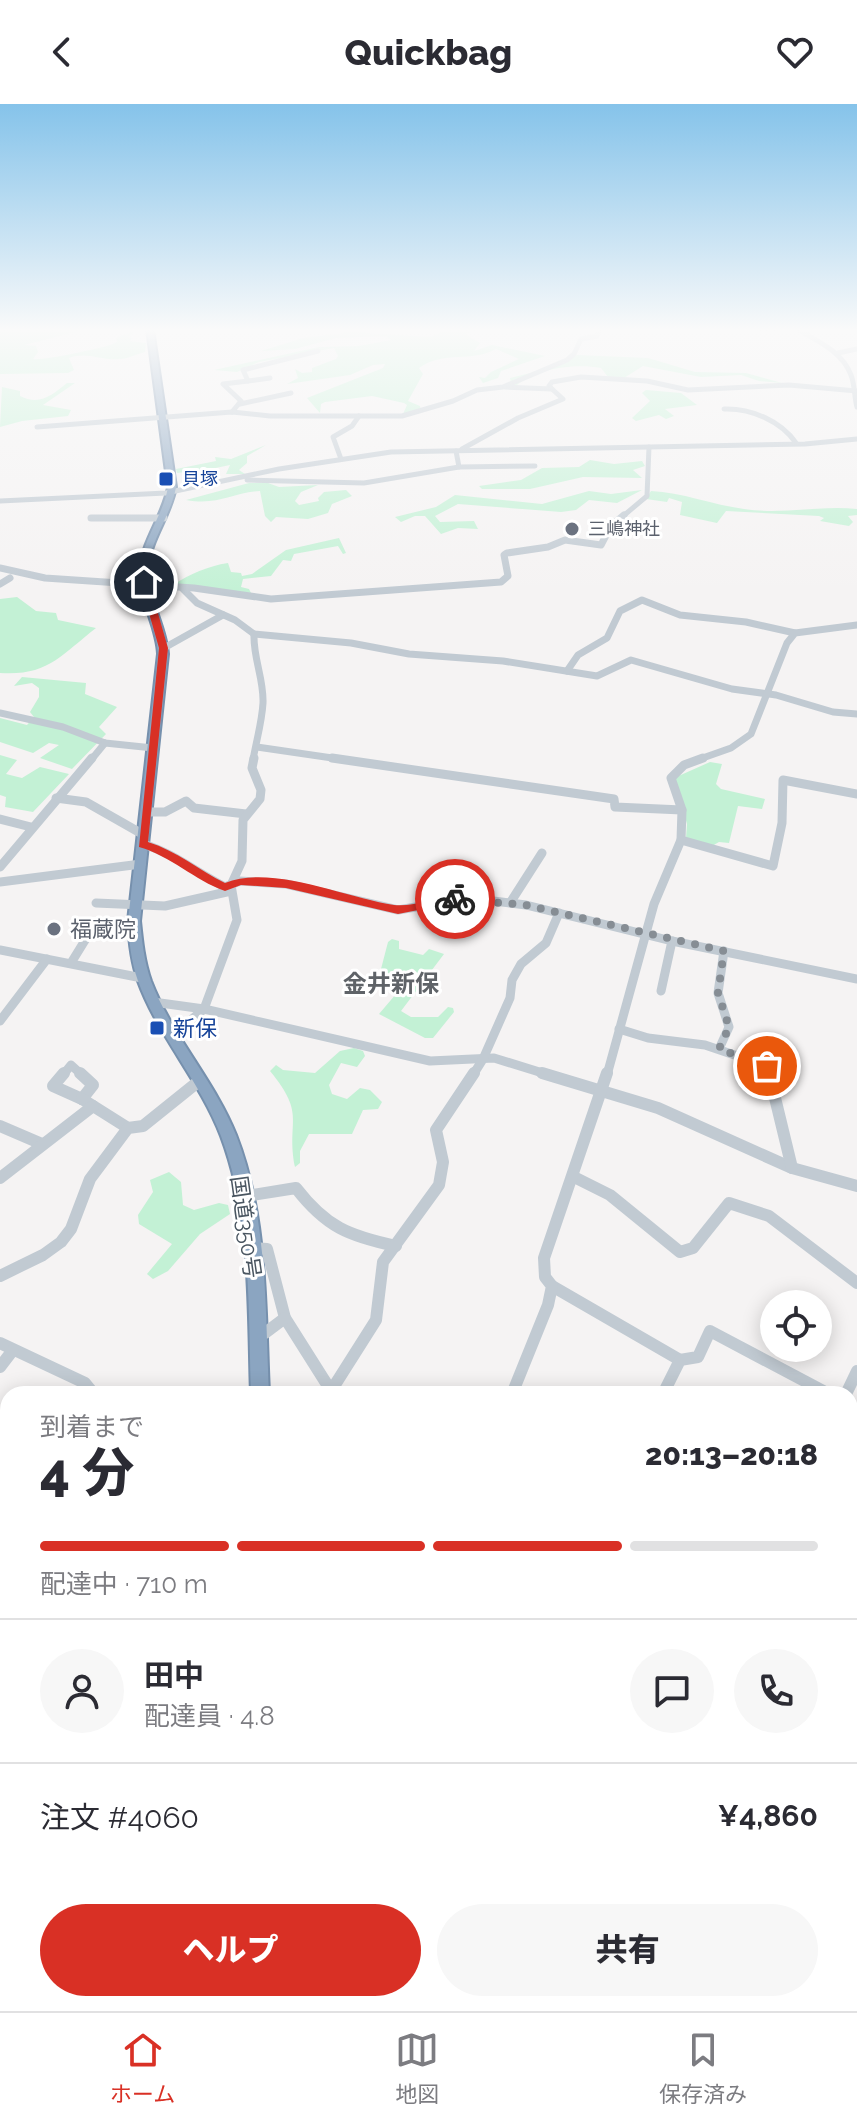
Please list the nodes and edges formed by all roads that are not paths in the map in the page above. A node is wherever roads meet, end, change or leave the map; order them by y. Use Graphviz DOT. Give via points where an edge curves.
graph roads {
  1 [pos="131,418"];
  2 [pos="162,418"];
  3 [pos="358,418"];
  4 [pos="518,418"];
  5 [pos="765,418"];
  6 [pos="37,427"];
  7 [pos="857,431"];
  8 [pos="857,439"];
  9 [pos="796,443"];
  10 [pos="649,447"];
  11 [pos="457,451"];
  12 [pos="341,459"];
  13 [pos="535,466"];
  14 [pos="459,467"];
  15 [pos="229,479"];
  16 [pos="172,492"];
  17 [pos="0,501"];
  18 [pos="91,518"];
  19 [pos="164,518"];
  20 [pos="0,568"];
  21 [pos="10,578"];
  22 [pos="0,584"];
  23 [pos="145,585"];
  24 [pos="183,589"];
  25 [pos="223,615"];
  26 [pos="857,625"];
  27 [pos="795,633"];
  28 [pos="254,634"];
  29 [pos="164,648"];
  30 [pos="567,671"];
  31 [pos="766,694"];
  32 [pos="0,713"];
  33 [pos="857,714"];
  34 [pos="105,743"];
  35 [pos="257,747"];
  36 [pos="153,748"];
  37 [pos="857,794"];
  38 [pos="56,798"];
  39 [pos="682,810"];
  40 [pos="146,812"];
  41 [pos="246,814"];
  42 [pos="0,819"];
  43 [pos="31,827"];
  44 [pos="143,840"];
  45 [pos="681,840"];
  46 [pos="542,853"];
  47 [pos="141,864"];
  48 [pos="0,867"];
  49 [pos="0,882"];
  50 [pos="231,888"];
  51 [pos="96,903"];
  52 [pos="510,903"];
  53 [pos="137,904"];
  54 [pos="559,913"];
  55 [pos="134,927"];
  56 [pos="646,935"];
  57 [pos="672,941"];
  58 [pos="0,950"];
  59 [pos="724,951"];
  60 [pos="47,959"];
  61 [pos="71,963"];
  62 [pos="142,978"];
  63 [pos="857,979"];
  64 [pos="661,991"];
  65 [pos="153,1002"];
  66 [pos="204,1009"];
  67 [pos="0,1021"];
  68 [pos="619,1029"];
  69 [pos="172,1036"];
  70 [pos="719,1049"];
  71 [pos="483,1059"];
  72 [pos="199,1081"];
  73 [pos="602,1091"];
  74 [pos="82,1099"];
  75 [pos="93,1106"];
  76 [pos="0,1126"];
  77 [pos="128,1128"];
  78 [pos="42,1144"];
  79 [pos="792,1168"];
  80 [pos="574,1177"];
  81 [pos="0,1178"];
  82 [pos="857,1186"];
  83 [pos="246,1196"];
  84 [pos="396,1246"];
  85 [pos="253,1248"];
  86 [pos="0,1276"];
  87 [pos="857,1283"];
  88 [pos="552,1286"];
  89 [pos="285,1318"];
  90 [pos="265,1333"];
  91 [pos="0,1343"];
  92 [pos="13,1350"];
  93 [pos="680,1360"];
  94 [pos="0,1367"];
  95 [pos="87,1386"];
  96 [pos="260,1386"];
  97 [pos="328,1386"];
  98 [pos="336,1386"];
  99 [pos="515,1386"];
  100 [pos="667,1386"];
  101 [pos="814,1386"];
  1 -- 6 [label="street"];
  2 -- 16 [label="highway, 国道350号"];
  3 -- 12 [label="street" via="333,437"];
  4 -- 11 [label="street"];
  5 -- 9 [label="street"];
  7 -- 8 [label="street"];
  8 -- 9 [label="street"];
  9 -- 10 [label="street"];
  10 -- 11 [label="street"];
  10 -- 24 [label="street" via="647,496 611,526 601,545 565,540 507,553 508,576 501,582 292,600"];
  11 -- 12 [label="street"];
  11 -- 14 [label="street"];
  12 -- 15 [label="street"];
  13 -- 14 [label="street"];
  14 -- 15 [label="street" via="364,483"];
  15 -- 16 [label="street"];
  16 -- 17 [label="street"];
  16 -- 19 [label="highway, 国道350号"];
  18 -- 19 [label="street"];
  19 -- 23 [label="highway, 国道350号" via="148,554"];
  20 -- 23 [label="street" via="45,578"];
  21 -- 22 [label="street"];
  23 -- 24 [label="street"];
  23 -- 29 [label="highway, 国道350号"];
  24 -- 25 [label="street" via="197,603"];
  25 -- 28 [label="street"];
  25 -- 29 [label="street"];
  26 -- 27 [label="street"];
  27 -- 30 [label="street" via="680,615 642,600 620,611 607,638 578,655"];
  27 -- 31 [label="street"];
  28 -- 30 [label="street"];
  28 -- 35 [label="street" via="263,703"];
  29 -- 36 [label="highway, 国道350号"];
  30 -- 31 [label="street" via="603,676 621,661 631,660"];
  31 -- 33 [label="street"];
  31 -- 39 [label="street" via="745,741 676,767 671,778"];
  32 -- 34 [label="street"];
  34 -- 36 [label="street"];
  34 -- 38 [label="street"];
  35 -- 39 [label="street" via="614,799 615,807"];
  35 -- 41 [label="street" via="252,768 260,799"];
  36 -- 40 [label="highway, 国道350号"];
  37 -- 45 [label="street" via="783,780 773,866"];
  38 -- 43 [label="street"];
  38 -- 44 [label="street" via="86,802"];
  39 -- 45 [label="street"];
  40 -- 41 [label="street" via="165,812 186,801 194,808"];
  40 -- 44 [label="highway, 国道350号"];
  41 -- 50 [label="street" via="242,861"];
  42 -- 43 [label="street"];
  43 -- 48 [label="street"];
  44 -- 47 [label="highway, 国道350号"];
  44 -- 50 [label="street"];
  45 -- 56 [label="street"];
  46 -- 52 [label="street"];
  47 -- 49 [label="street"];
  47 -- 53 [label="highway, 国道350号"];
  50 -- 52 [label="street" via="240,881 286,884 398,910 469,898"];
  50 -- 53 [label="street" via="165,906"];
  50 -- 66 [label="street" via="237,920"];
  51 -- 53 [label="street"];
  52 -- 54 [label="street"];
  53 -- 55 [label="highway, 国道350号"];
  54 -- 56 [label="street"];
  54 -- 71 [label="street" via="546,943 521,964 512,980 510,998"];
  55 -- 61 [label="street" via="95,927"];
  55 -- 62 [label="highway, 国道350号"];
  56 -- 57 [label="street"];
  56 -- 68 [label="street"];
  57 -- 59 [label="street"];
  57 -- 64 [label="street"];
  58 -- 60 [label="street"];
  59 -- 63 [label="street"];
  59 -- 70 [label="street" via="718,993 729,1027"];
  60 -- 61 [label="street"];
  60 -- 67 [label="street"];
  61 -- 62 [label="street"];
  62 -- 65 [label="highway, 国道350号"];
  65 -- 66 [label="street"];
  65 -- 69 [label="highway, 国道350号"];
  66 -- 69 [label="street"];
  66 -- 71 [label="street" via="430,1061"];
  68 -- 70 [label="street"];
  68 -- 73 [label="street"];
  69 -- 72 [label="highway, 国道350号"];
  70 -- 79 [label="street" via="767,1066"];
  71 -- 73 [label="street"];
  71 -- 84 [label="street" via="436,1130 443,1162 439,1185"];
  72 -- 77 [label="street" via="143,1126"];
  72 -- 83 [label="highway, 国道350号" via="228,1135"];
  73 -- 79 [label="street" via="658,1108"];
  73 -- 80 [label="street"];
  74 -- 75 [label="street"];
  75 -- 77 [label="street"];
  75 -- 78 [label="street"];
  76 -- 78 [label="street"];
  77 -- 86 [label="street" via="90,1179 61,1242"];
  78 -- 81 [label="street"];
  79 -- 82 [label="street"];
  80 -- 87 [label="street" via="610,1195 680,1252 693,1248 729,1203 769,1216"];
  80 -- 88 [label="street" via="544,1258 545,1277"];
  83 -- 84 [label="street" via="296,1188 320,1219 337,1231"];
  83 -- 85 [label="highway, 国道350号"];
  84 -- 98 [label="street" via="383,1262 376,1320"];
  85 -- 89 [label="street" via="267,1249"];
  85 -- 96 [label="highway, 国道350号"];
  88 -- 93 [label="street"];
  88 -- 99 [label="street"];
  89 -- 90 [label="street"];
  89 -- 97 [label="street"];
  91 -- 92 [label="street"];
  92 -- 94 [label="street"];
  92 -- 95 [label="street"];
  93 -- 100 [label="street"];
  93 -- 101 [label="street" via="698,1357 710,1331"];
}
